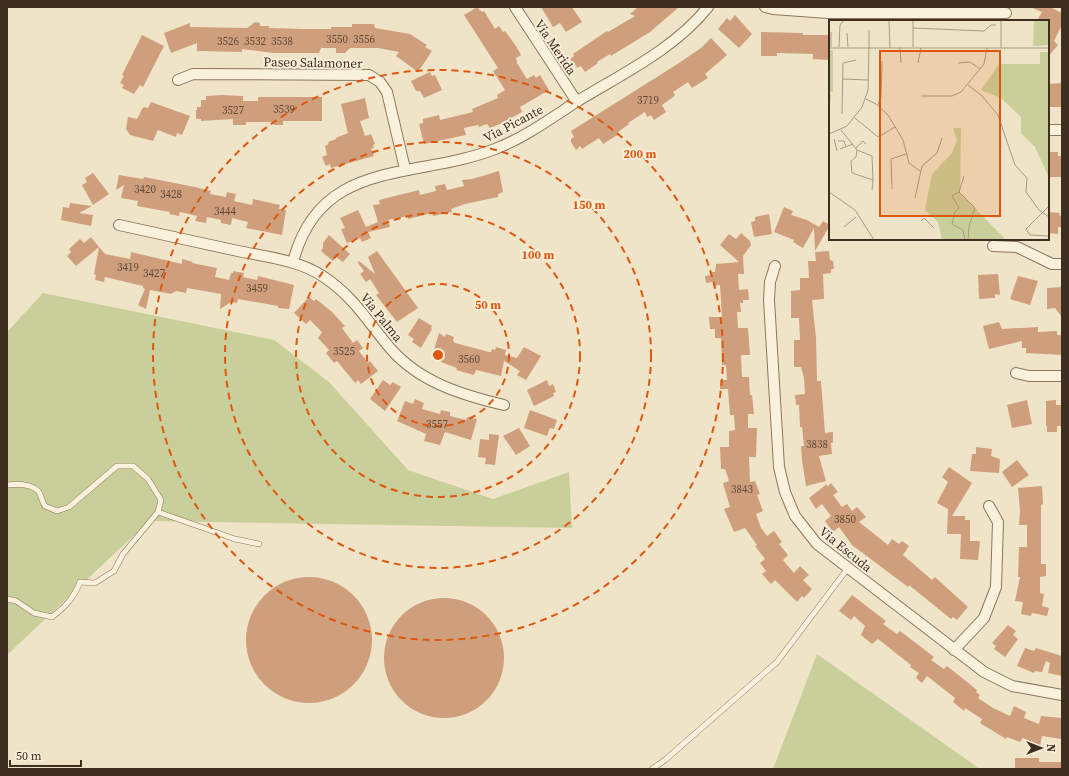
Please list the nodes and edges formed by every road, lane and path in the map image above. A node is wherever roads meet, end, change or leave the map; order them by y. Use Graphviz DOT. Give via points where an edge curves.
graph roads {
  1 [pos="515,7"];
  2 [pos="708,7"];
  3 [pos="765,7"];
  4 [pos="1006,12"];
  5 [pos="178,80"];
  6 [pos="577,102"];
  7 [pos="1049,130"];
  8 [pos="1062,130"];
  9 [pos="404,169"];
  10 [pos="119,225"];
  11 [pos="993,246"];
  12 [pos="293,262"];
  13 [pos="1062,264"];
  14 [pos="775,266"];
  15 [pos="1016,373"];
  16 [pos="1062,376"];
  17 [pos="504,405"];
  18 [pos="7,484"];
  19 [pos="989,506"];
  20 [pos="158,512"];
  21 [pos="259,544"];
  22 [pos="848,568"];
  23 [pos="7,599"];
  24 [pos="954,650"];
  25 [pos="1062,695"];
  26 [pos="652,769"];
  1 -- 6 [label="street, Via Merida"];
  2 -- 6 [label="street, Via Picante" via="658,53"];
  3 -- 4 [label="street" via="772,10 828,13"];
  5 -- 9 [label="street, Paseo Salamoner" via="193,74 369,76 380,82 387,92"];
  6 -- 9 [label="street, Via Picante" via="496,149 471,157"];
  7 -- 8 [label="street"];
  9 -- 12 [label="street, Via Picante" via="353,185 325,204 305,229"];
  10 -- 12 [label="street, Via Palma"];
  11 -- 13 [label="street" via="1017,247 1052,264"];
  12 -- 17 [label="street, Via Palma" via="323,276 345,293 360,308 390,348 411,369 434,382"];
  14 -- 22 [label="street, Via Escuda" via="770,282 769,300 782,480 801,525 817,544"];
  15 -- 16 [label="street" via="1028,376"];
  18 -- 20 [label="lane" via="29,486 39,492 45,506 56,511 69,506 117,466 133,466 148,479 160,500"];
  19 -- 24 [label="street" via="998,522 996,587 984,618"];
  20 -- 21 [label="lane" via="234,540"];
  20 -- 23 [label="lane" via="123,554 114,571 95,583 80,582 76,594 52,617 34,614 16,601"];
  22 -- 24 [label="street, Via Escuda"];
  22 -- 26 [label="lane" via="777,662"];
  24 -- 25 [label="street, Via Escuda" via="984,672 1012,686"];
}
